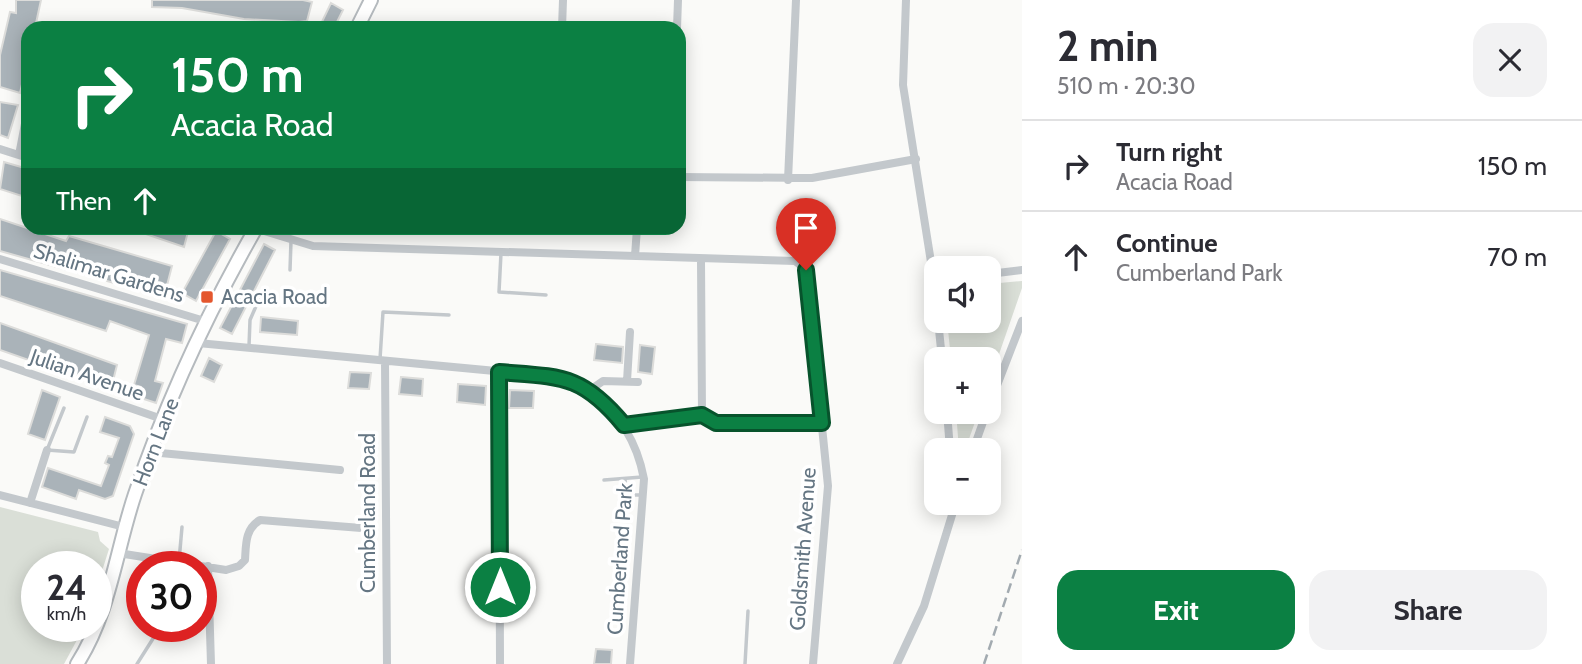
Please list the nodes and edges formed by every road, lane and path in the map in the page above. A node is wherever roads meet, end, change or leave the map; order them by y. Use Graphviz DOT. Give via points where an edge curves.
graph roads {
  1 [pos="371,0"];
  2 [pos="563,0"];
  3 [pos="678,0"];
  4 [pos="796,0"];
  5 [pos="906,0"];
  6 [pos="360,21"];
  7 [pos="562,21"];
  8 [pos="677,21"];
  9 [pos="21,145"];
  10 [pos="0,149"];
  11 [pos="19,155"];
  12 [pos="916,159"];
  13 [pos="686,177"];
  14 [pos="788,180"];
  15 [pos="252,235"];
  16 [pos="278,235"];
  17 [pos="636,235"];
  18 [pos="291,239"];
  19 [pos="501,251"];
  20 [pos="635,256"];
  21 [pos="931,256"];
  22 [pos="0,259"];
  23 [pos="701,260"];
  24 [pos="289,270"];
  25 [pos="1022,270"];
  26 [pos="1001,273"];
  27 [pos="263,290"];
  28 [pos="546,295"];
  29 [pos="449,315"];
  30 [pos="1022,321"];
  31 [pos="208,322"];
  32 [pos="630,332"];
  33 [pos="198,343"];
  34 [pos="249,348"];
  35 [pos="383,361"];
  36 [pos="0,363"];
  37 [pos="499,372"];
  38 [pos="1001,375"];
  39 [pos="627,381"];
  40 [pos="638,382"];
  41 [pos="590,390"];
  42 [pos="64,408"];
  43 [pos="702,415"];
  44 [pos="87,417"];
  45 [pos="162,419"];
  46 [pos="822,423"];
  47 [pos="624,425"];
  48 [pos="47,450"];
  49 [pos="150,452"];
  50 [pos="340,470"];
  51 [pos="644,477"];
  52 [pos="625,479"];
  53 [pos="604,480"];
  54 [pos="0,495"];
  55 [pos="644,495"];
  56 [pos="30,503"];
  57 [pos="952,515"];
  58 [pos="124,527"];
  59 [pos="182,527"];
  60 [pos="374,529"];
  61 [pos="385,530"];
  62 [pos="180,551"];
  63 [pos="118,553"];
  64 [pos="126,555"];
  65 [pos="217,568"];
  66 [pos="748,611"];
  67 [pos="151,642"];
  68 [pos="210,642"];
  69 [pos="77,664"];
  70 [pos="137,664"];
  71 [pos="211,664"];
  72 [pos="387,664"];
  73 [pos="500,664"];
  74 [pos="630,664"];
  75 [pos="745,664"];
  76 [pos="813,664"];
  77 [pos="897,664"];
  1 -- 6 [label="main road"];
  2 -- 7 [label="street"];
  3 -- 8 [label="street"];
  4 -- 14 [label="street"];
  5 -- 12 [label="street" via="903,85"];
  9 -- 11 [label="street"];
  10 -- 11 [label="street"];
  12 -- 14 [label="street"];
  12 -- 21 [label="street"];
  13 -- 14 [label="street"];
  15 -- 31 [label="main road, Horn Lane"];
  16 -- 18 [label="street"];
  17 -- 20 [label="street"];
  18 -- 19 [label="street" via="313,246"];
  18 -- 24 [label="lane"];
  19 -- 20 [label="street"];
  19 -- 28 [label="lane" via="499,292"];
  20 -- 23 [label="street"];
  22 -- 31 [label="street, Shalimar Gardens"];
  23 -- 43 [label="street"];
  23 -- 46 [label="street, Goldsmith Avenue" via="795,261 806,270"];
  25 -- 26 [label="street"];
  27 -- 34 [label="lane" via="250,320"];
  29 -- 35 [label="lane" via="383,312"];
  30 -- 38 [label="street"];
  31 -- 33 [label="main road, Horn Lane"];
  32 -- 39 [label="street"];
  33 -- 34 [label="street"];
  33 -- 45 [label="main road, Horn Lane"];
  34 -- 35 [label="street"];
  35 -- 37 [label="street"];
  35 -- 61 [label="street, Cumberland Road"];
  36 -- 45 [label="street, Julian Avenue"];
  37 -- 41 [label="street" via="559,377"];
  37 -- 73 [label="street"];
  39 -- 40 [label="street"];
  39 -- 41 [label="street" via="603,381"];
  41 -- 47 [label="street, Cumberland Park"];
  42 -- 48 [label="lane"];
  43 -- 46 [label="street" via="716,423"];
  43 -- 47 [label="street"];
  44 -- 48 [label="lane" via="74,452"];
  45 -- 49 [label="main road, Horn Lane"];
  46 -- 76 [label="street, Goldsmith Avenue" via="828,501"];
  47 -- 51 [label="street, Cumberland Park"];
  48 -- 56 [label="street"];
  49 -- 50 [label="street"];
  49 -- 58 [label="main road, Horn Lane"];
  51 -- 52 [label="lane"];
  51 -- 55 [label="street, Cumberland Park"];
  52 -- 53 [label="lane"];
  52 -- 55 [label="lane" via="625,495"];
  54 -- 56 [label="street"];
  55 -- 74 [label="street, Cumberland Park"];
  56 -- 58 [label="street"];
  57 -- 77 [label="street" via="924,606"];
  58 -- 63 [label="main road, Horn Lane"];
  59 -- 62 [label="lane"];
  60 -- 61 [label="lane"];
  60 -- 65 [label="street" via="260,520 251,526 245,560 226,570"];
  61 -- 72 [label="street, Cumberland Road"];
  63 -- 64 [label="street"];
  63 -- 69 [label="main road, Horn Lane" via="97,624"];
  66 -- 75 [label="lane"];
  67 -- 70 [label="lane"];
  68 -- 71 [label="street"];
}
